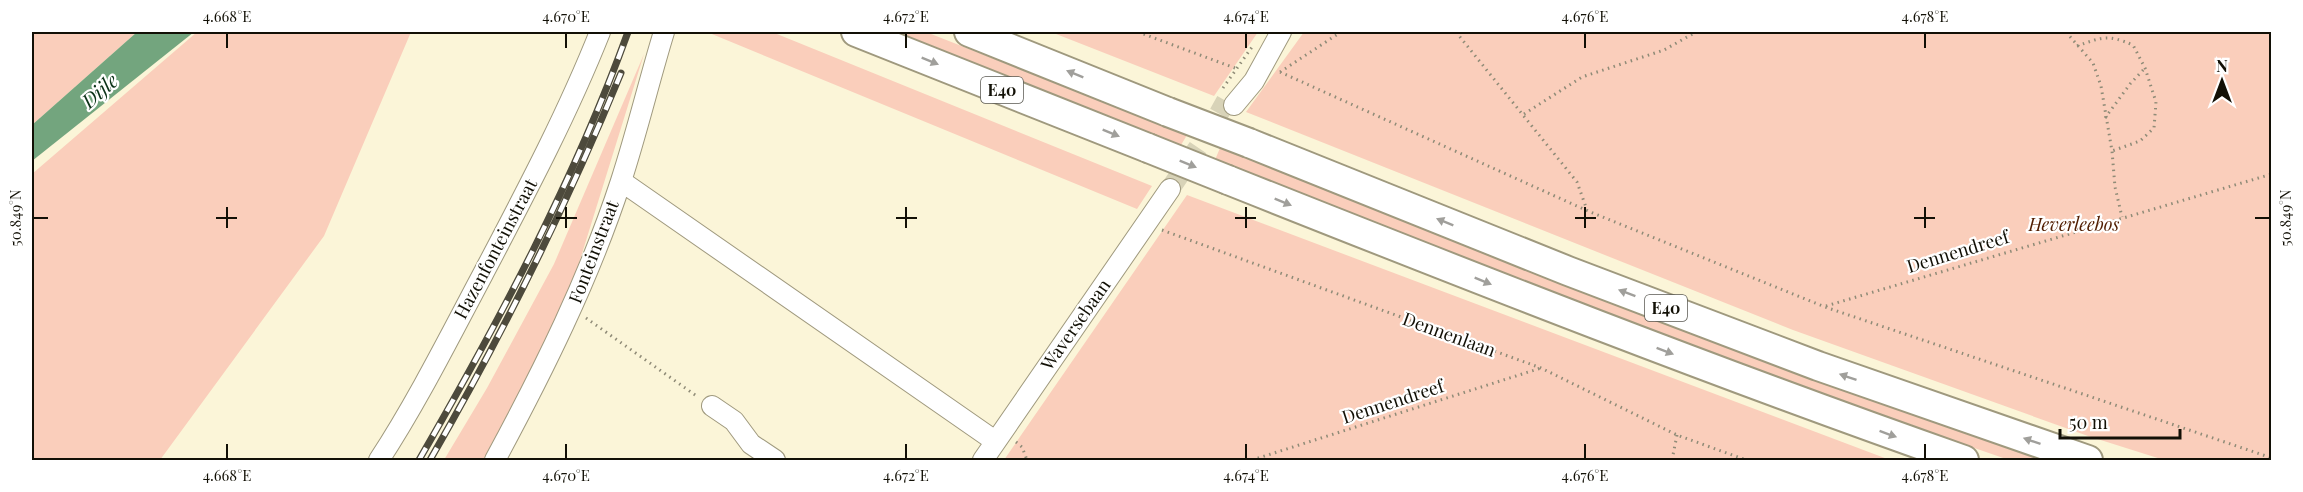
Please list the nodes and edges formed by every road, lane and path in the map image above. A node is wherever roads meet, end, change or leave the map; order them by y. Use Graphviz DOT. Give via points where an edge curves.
graph roads {
  1 [pos="600,32"];
  2 [pos="664,32"];
  3 [pos="856,32"];
  4 [pos="969,32"];
  5 [pos="1138,32"];
  6 [pos="1276,32"];
  7 [pos="1281,32"];
  8 [pos="1341,32"];
  9 [pos="1456,32"];
  10 [pos="1696,32"];
  11 [pos="2066,32"];
  12 [pos="2077,46"];
  13 [pos="1247,52"];
  14 [pos="1273,68"];
  15 [pos="2145,68"];
  16 [pos="1280,72"];
  17 [pos="1524,114"];
  18 [pos="2105,118"];
  19 [pos="2112,151"];
  20 [pos="2271,174"];
  21 [pos="621,181"];
  22 [pos="1170,189"];
  23 [pos="1588,211"];
  24 [pos="2122,217"];
  25 [pos="1146,224"];
  26 [pos="1825,307"];
  27 [pos="571,309"];
  28 [pos="1542,368"];
  29 [pos="712,406"];
  30 [pos="1677,435"];
  31 [pos="995,441"];
  32 [pos="2271,458"];
  33 [pos="379,460"];
  34 [pos="495,460"];
  35 [pos="775,460"];
  36 [pos="982,460"];
  37 [pos="1252,460"];
  38 [pos="1672,460"];
  39 [pos="1746,460"];
  40 [pos="1964,460"];
  41 [pos="2088,460"];
  1 -- 33 [label="street, Hazenfonteinstraat" via="549,149"];
  2 -- 21 [label="street, Fonteinstraat"];
  3 -- 40 [label="highway, E40, one-way, bridge" via="1578,318"];
  41 -- 4 [label="highway, E40, one-way, bridge" via="1818,366 1569,271"];
  5 -- 13 [label="path" via="1236,68"];
  6 -- 7 [label="street" via="1255,57 1230,103 1254,81"];
  8 -- 16 [label="path"];
  9 -- 17 [label="path"];
  10 -- 17 [label="path" via="1664,50 1582,78"];
  11 -- 12 [label="path"];
  12 -- 15 [label="path" via="2114,37 2133,45"];
  12 -- 18 [label="path" via="2093,63"];
  14 -- 16 [label="path"];
  15 -- 18 [label="path"];
  15 -- 19 [label="path" via="2156,102 2154,128 2140,141"];
  16 -- 23 [label="path"];
  17 -- 23 [label="path" via="1577,182"];
  18 -- 19 [label="path"];
  19 -- 24 [label="path"];
  20 -- 24 [label="path, Dennendreef"];
  21 -- 27 [label="street, Fonteinstraat"];
  21 -- 31 [label="street"];
  22 -- 25 [label="street, Waversebaan"];
  23 -- 26 [label="path"];
  24 -- 26 [label="path, Dennendreef"];
  25 -- 28 [label="path, Dennenlaan"];
  25 -- 31 [label="street, Waversebaan"];
  26 -- 32 [label="path"];
  27 -- 29 [label="path"];
  27 -- 34 [label="street, Fonteinstraat"];
  28 -- 30 [label="path, Dennenlaan"];
  28 -- 37 [label="path, Dennendreef"];
  29 -- 35 [label="street" via="734,421 751,444"];
  30 -- 38 [label="path"];
  30 -- 39 [label="path, Dennenlaan"];
  31 -- 36 [label="street, Waversebaan"];
}
